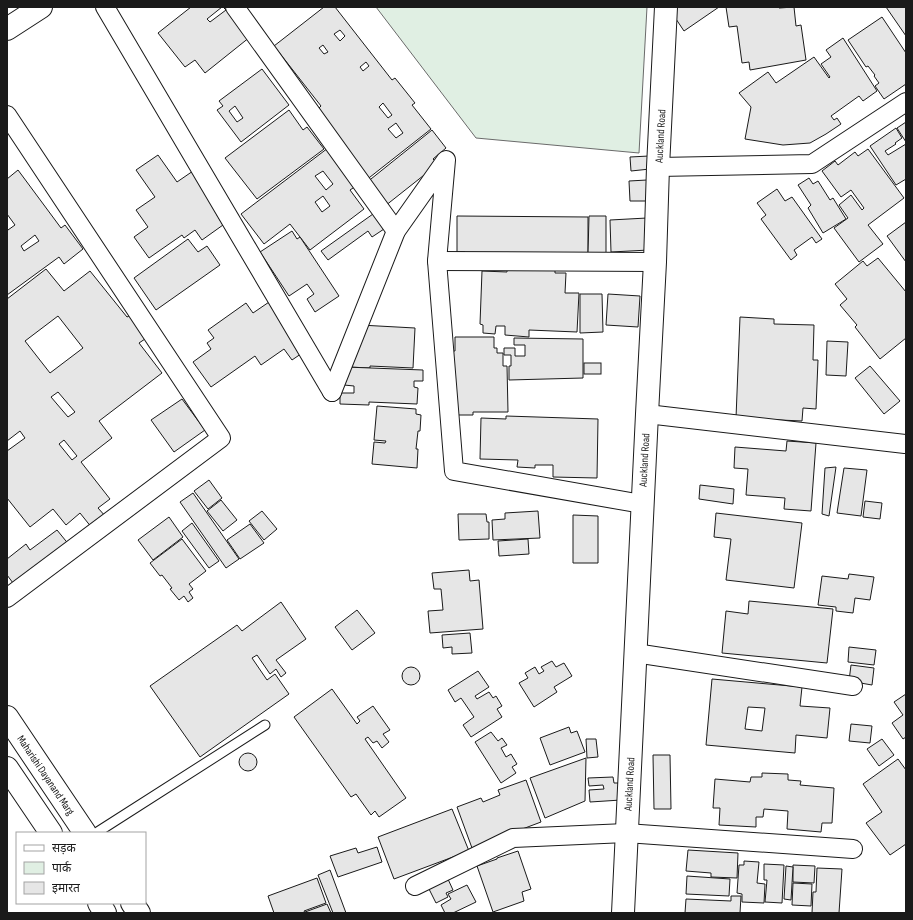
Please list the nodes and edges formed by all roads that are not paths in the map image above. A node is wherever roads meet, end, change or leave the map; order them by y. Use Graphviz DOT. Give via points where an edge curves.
graph roads {
  1 [pos="40,7"];
  2 [pos="105,7"];
  3 [pos="235,7"];
  4 [pos="666,7"];
  5 [pos="7,30"];
  6 [pos="906,102"];
  7 [pos="7,115"];
  8 [pos="658,166"];
  9 [pos="396,231"];
  10 [pos="437,261"];
  11 [pos="655,262"];
  12 [pos="647,414"];
  13 [pos="905,444"];
  14 [pos="642,504"];
  15 [pos="7,598"];
  16 [pos="636,652"];
  17 [pos="853,686"];
  18 [pos="7,718"];
  19 [pos="264,726"];
  20 [pos="7,768"];
  21 [pos="50,832"];
  22 [pos="84,832"];
  23 [pos="98,832"];
  24 [pos="626,833"];
  25 [pos="853,849"];
  26 [pos="415,886"];
  27 [pos="100,904"];
  28 [pos="133,904"];
  29 [pos="105,913"];
  30 [pos="139,913"];
  31 [pos="623,913"];
  1 -- 5 [label="street"];
  2 -- 9 [label="street" via="332,392"];
  3 -- 9 [label="street"];
  4 -- 8 [label="street, Auckland Road"];
  6 -- 8 [label="street" via="812,164"];
  7 -- 15 [label="street" via="222,438"];
  8 -- 11 [label="street, Auckland Road"];
  9 -- 10 [label="street" via="446,160"];
  10 -- 11 [label="street"];
  10 -- 14 [label="street" via="454,470"];
  11 -- 12 [label="street, Auckland Road"];
  12 -- 13 [label="street"];
  12 -- 14 [label="street, Auckland Road"];
  14 -- 16 [label="street, Auckland Road"];
  16 -- 17 [label="street"];
  16 -- 24 [label="street, Auckland Road"];
  18 -- 22 [label="street, Maharishi Dayanand Marg"];
  19 -- 23 [label="lane"];
  20 -- 21 [label="street"];
  24 -- 25 [label="street"];
  24 -- 26 [label="street" via="513,838"];
  24 -- 31 [label="street, Auckland Road"];
  27 -- 29 [label="street"];
  28 -- 30 [label="street"];
}
